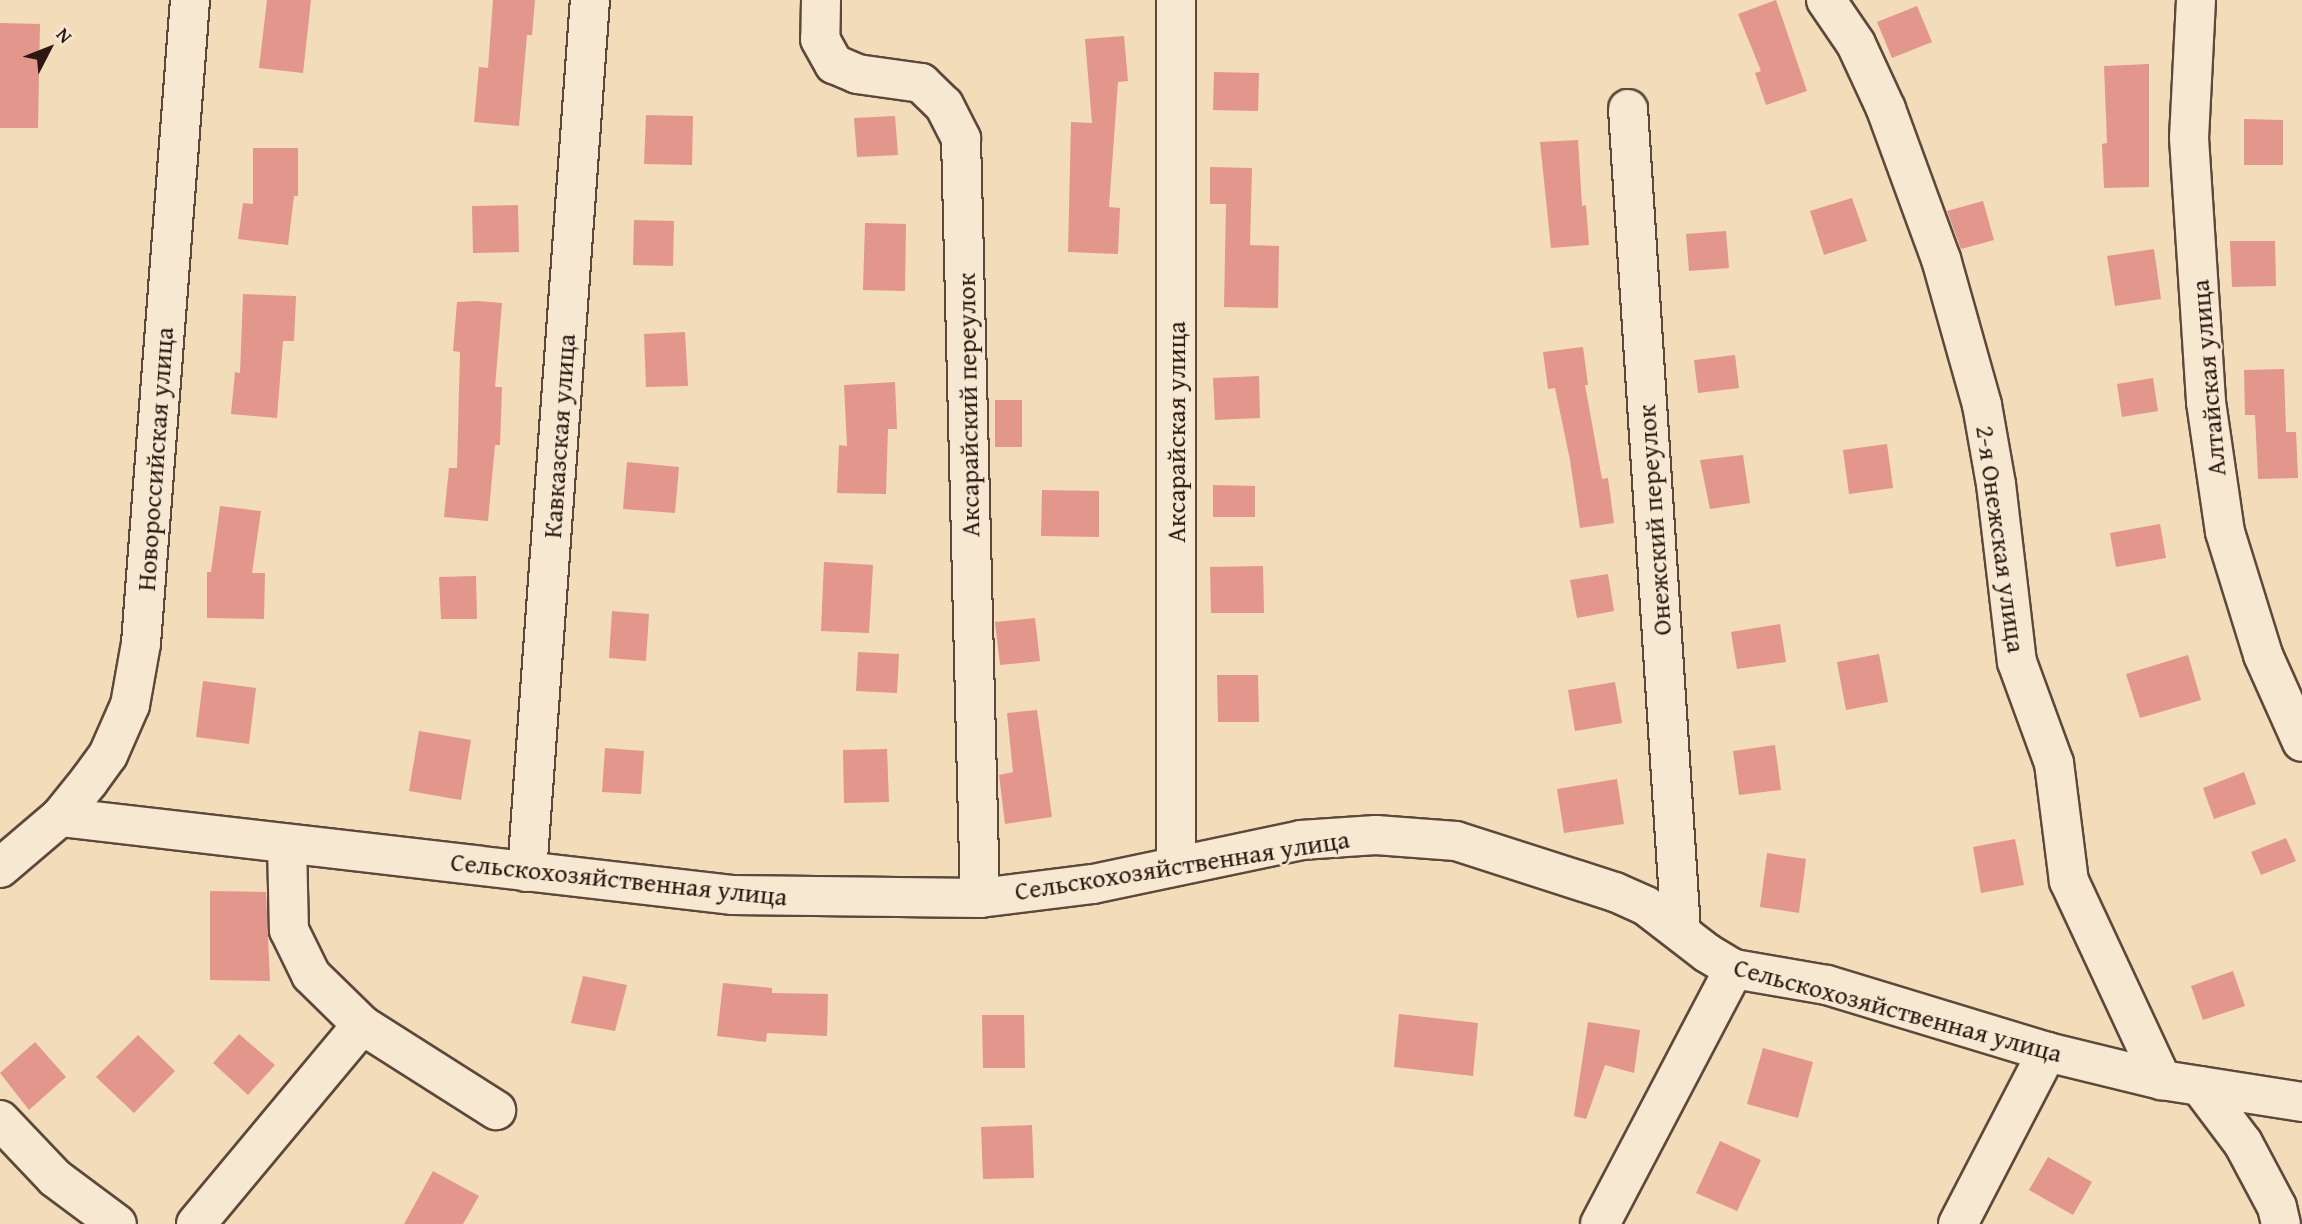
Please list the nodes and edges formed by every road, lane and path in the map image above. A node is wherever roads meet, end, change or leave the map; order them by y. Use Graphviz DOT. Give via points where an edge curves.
graph roads {
  1 [pos="190,0"];
  2 [pos="590,0"];
  3 [pos="821,0"];
  4 [pos="1176,0"];
  5 [pos="1826,0"];
  6 [pos="2196,0"];
  7 [pos="1628,108"];
  8 [pos="2302,742"];
  9 [pos="60,817"];
  10 [pos="287,844"];
  11 [pos="1176,864"];
  12 [pos="0,868"];
  13 [pos="527,872"];
  14 [pos="980,898"];
  15 [pos="1681,930"];
  16 [pos="1734,969"];
  17 [pos="362,1025"];
  18 [pos="2047,1052"];
  19 [pos="2162,1080"];
  20 [pos="2200,1086"];
  21 [pos="2302,1102"];
  22 [pos="496,1110"];
  23 [pos="0,1120"];
  24 [pos="117,1224"];
  25 [pos="196,1224"];
  26 [pos="1600,1224"];
  27 [pos="1958,1224"];
  28 [pos="2280,1224"];
  1 -- 9 [label="street, Новороссийская улица" via="141,643 130,705 108,755"];
  2 -- 13 [label="street, Кавказская улица"];
  3 -- 14 [label="street, Аксарайский переулок" via="820,39 834,64 857,74 921,83 944,105 961,139"];
  4 -- 11 [label="street, Аксарайская улица"];
  5 -- 19 [label="street, 2-я Онежская улица" via="1856,44 1886,109 1941,259 1982,405 2017,662 2054,763 2069,881"];
  6 -- 8 [label="street, Алтайская улица" via="2189,138 2206,402 2225,532 2263,656"];
  7 -- 15 [label="street, Онежский переулок"];
  9 -- 10 [label="street, Сельскохозяйственная улица"];
  9 -- 12 [label="street, Новороссийская улица"];
  10 -- 13 [label="street, Сельскохозяйственная улица"];
  10 -- 17 [label="street" via="289,930 311,975"];
  11 -- 14 [label="street, Сельскохозяйственная улица" via="1093,884"];
  11 -- 15 [label="street, Сельскохозяйственная улица" via="1326,838 1376,835 1456,841 1615,892"];
  13 -- 14 [label="street, Сельскохозяйственная улица" via="733,895"];
  15 -- 16 [label="street, Сельскохозяйственная улица"];
  16 -- 18 [label="street, Сельскохозяйственная улица" via="1827,985"];
  16 -- 26 [label="street"];
  17 -- 22 [label="street"];
  17 -- 25 [label="street"];
  18 -- 19 [label="street, Сельскохозяйственная улица"];
  18 -- 27 [label="street"];
  19 -- 20 [label="street, Сельскохозяйственная улица"];
  20 -- 21 [label="street, Сельскохозяйственная улица"];
  20 -- 28 [label="street" via="2243,1143 2277,1207"];
  23 -- 24 [label="street" via="55,1178"];
}
